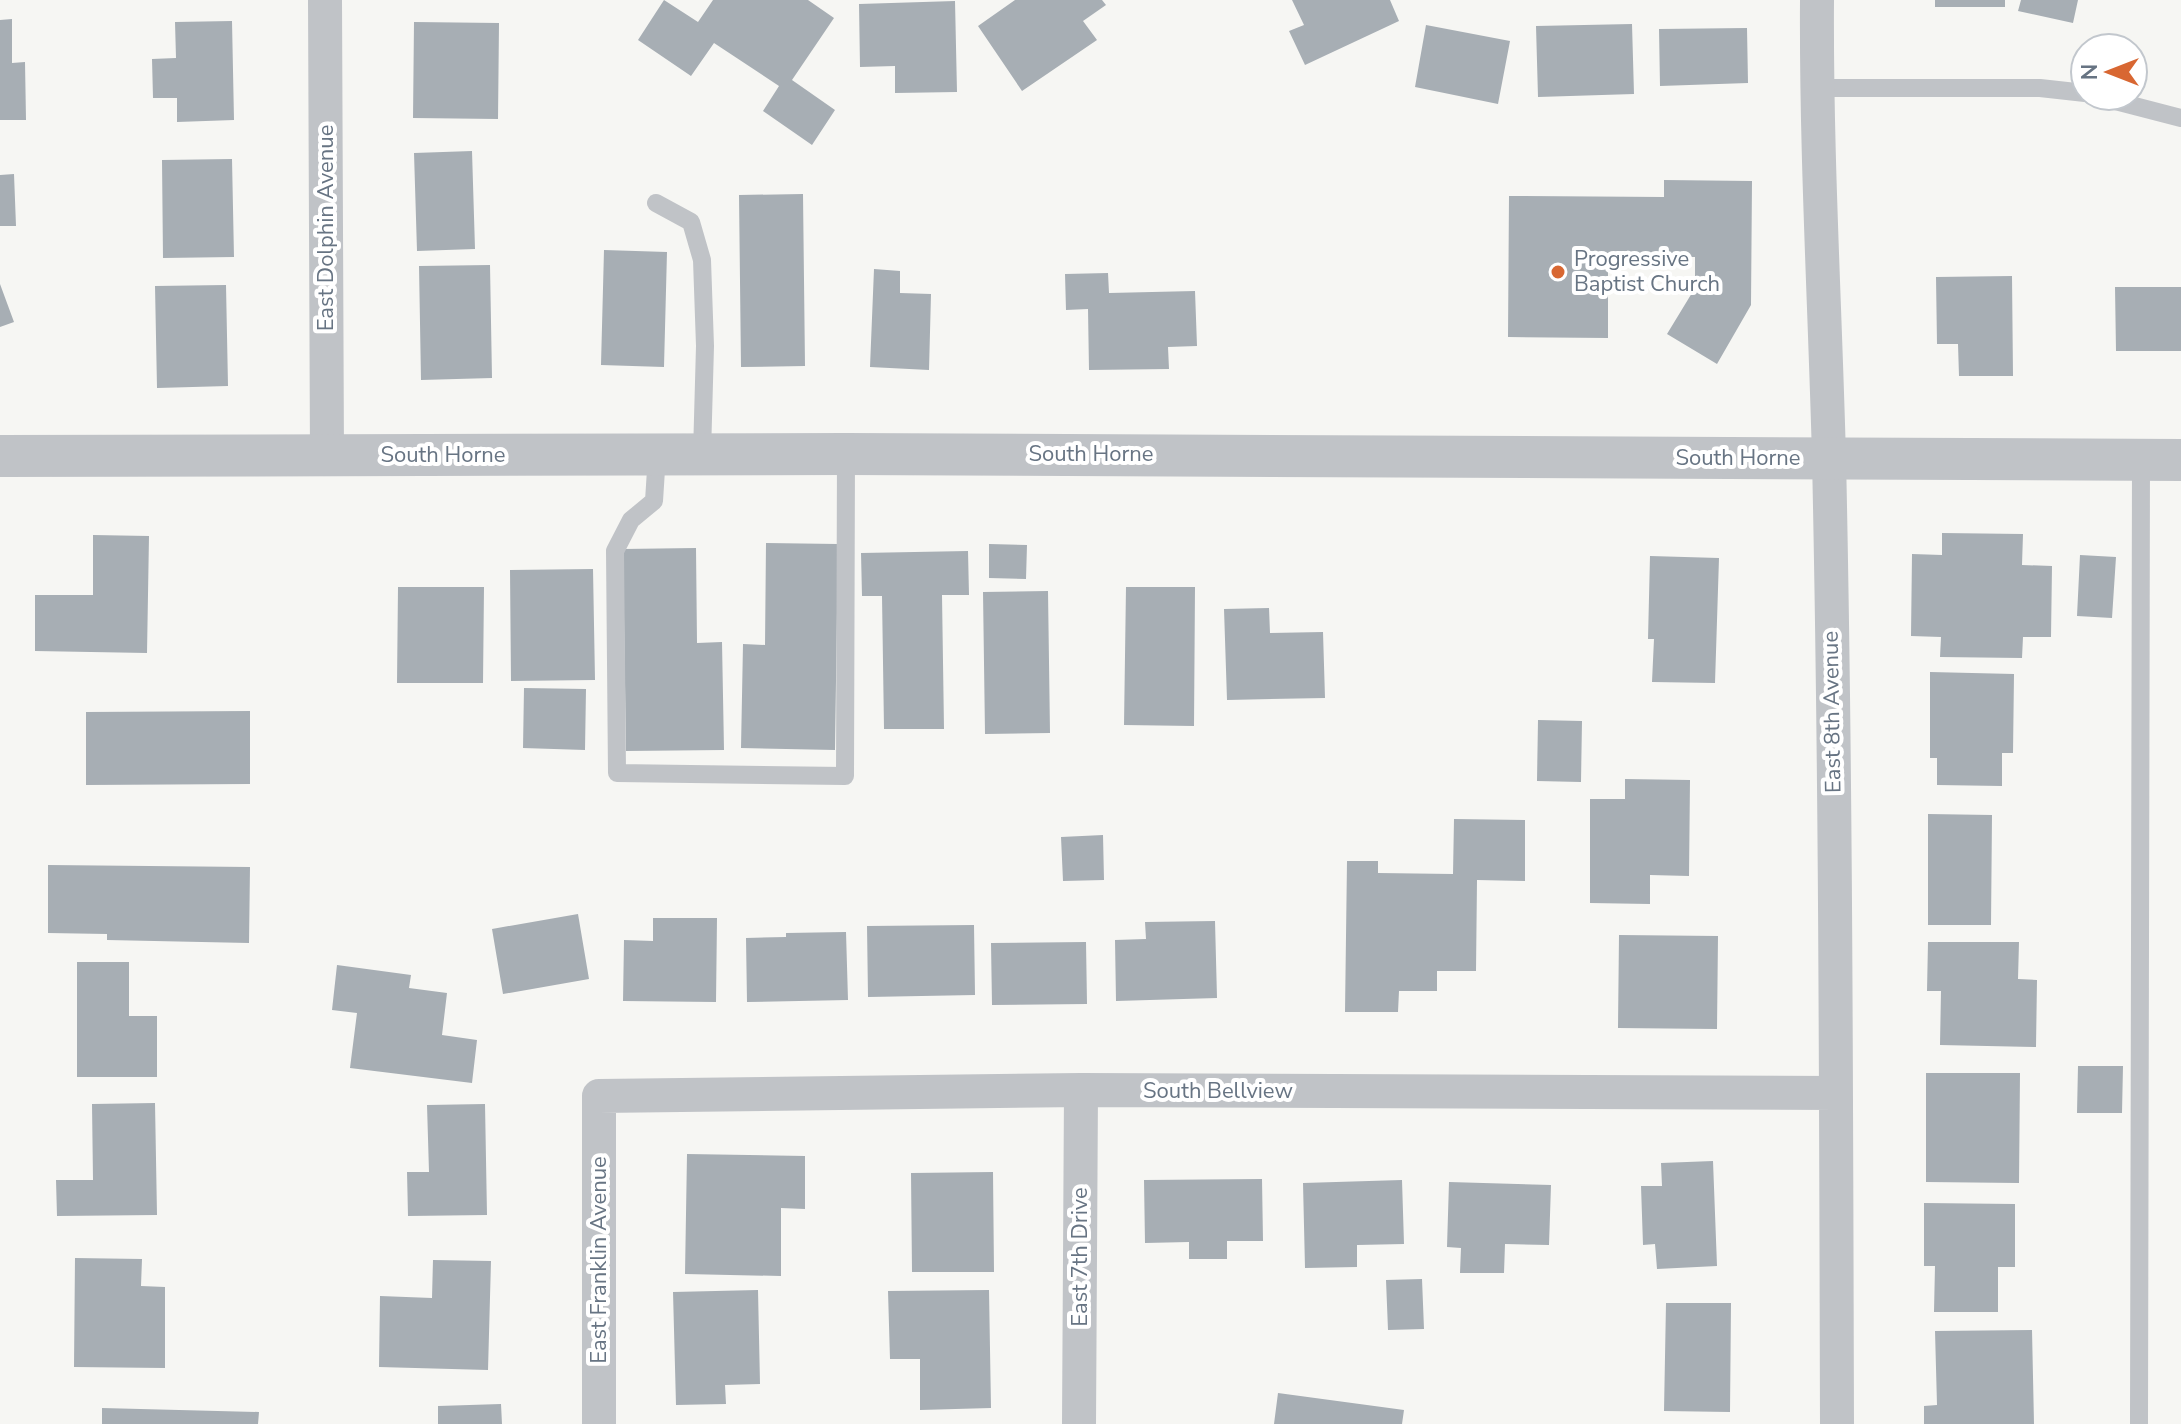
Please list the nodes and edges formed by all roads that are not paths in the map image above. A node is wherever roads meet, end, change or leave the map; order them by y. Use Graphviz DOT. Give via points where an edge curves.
graph roads {
  1 [pos="325,0"];
  2 [pos="1817,0"];
  3 [pos="1816,88"];
  4 [pos="2069,91"];
  5 [pos="2149,110"];
  6 [pos="2181,118"];
  7 [pos="656,203"];
  8 [pos="657,454"];
  9 [pos="702,454"];
  10 [pos="846,454"];
  11 [pos="0,456"];
  12 [pos="327,456"];
  13 [pos="1829,458"];
  14 [pos="2161,460"];
  15 [pos="1081,1090"];
  16 [pos="1836,1093"];
  17 [pos="599,1096"];
  18 [pos="599,1424"];
  19 [pos="1079,1424"];
  20 [pos="1837,1424"];
  21 [pos="2139,1424"];
  1 -- 12 [label="street, East Dolphin Avenue"];
  2 -- 3 [label="street, East 8th Avenue"];
  3 -- 4 [label="lane"];
  3 -- 13 [label="street, East 8th Avenue"];
  5 -- 6 [label="lane"];
  7 -- 9 [label="lane" via="691,222 702,260"];
  8 -- 9 [label="street, South Horne"];
  8 -- 10 [label="lane" via="654,501 631,520 615,551 617,773 845,776"];
  8 -- 12 [label="street, South Horne"];
  9 -- 10 [label="street, South Horne"];
  10 -- 13 [label="street, South Horne"];
  11 -- 12 [label="street, South Horne"];
  13 -- 14 [label="street, South Horne"];
  13 -- 16 [label="street, East 8th Avenue"];
  14 -- 21 [label="lane"];
  15 -- 16 [label="street, South Bellview"];
  15 -- 17 [label="street, South Bellview"];
  15 -- 19 [label="street, East 7th Drive"];
  16 -- 20 [label="street, East 8th Avenue"];
  17 -- 18 [label="street, East Franklin Avenue"];
}
